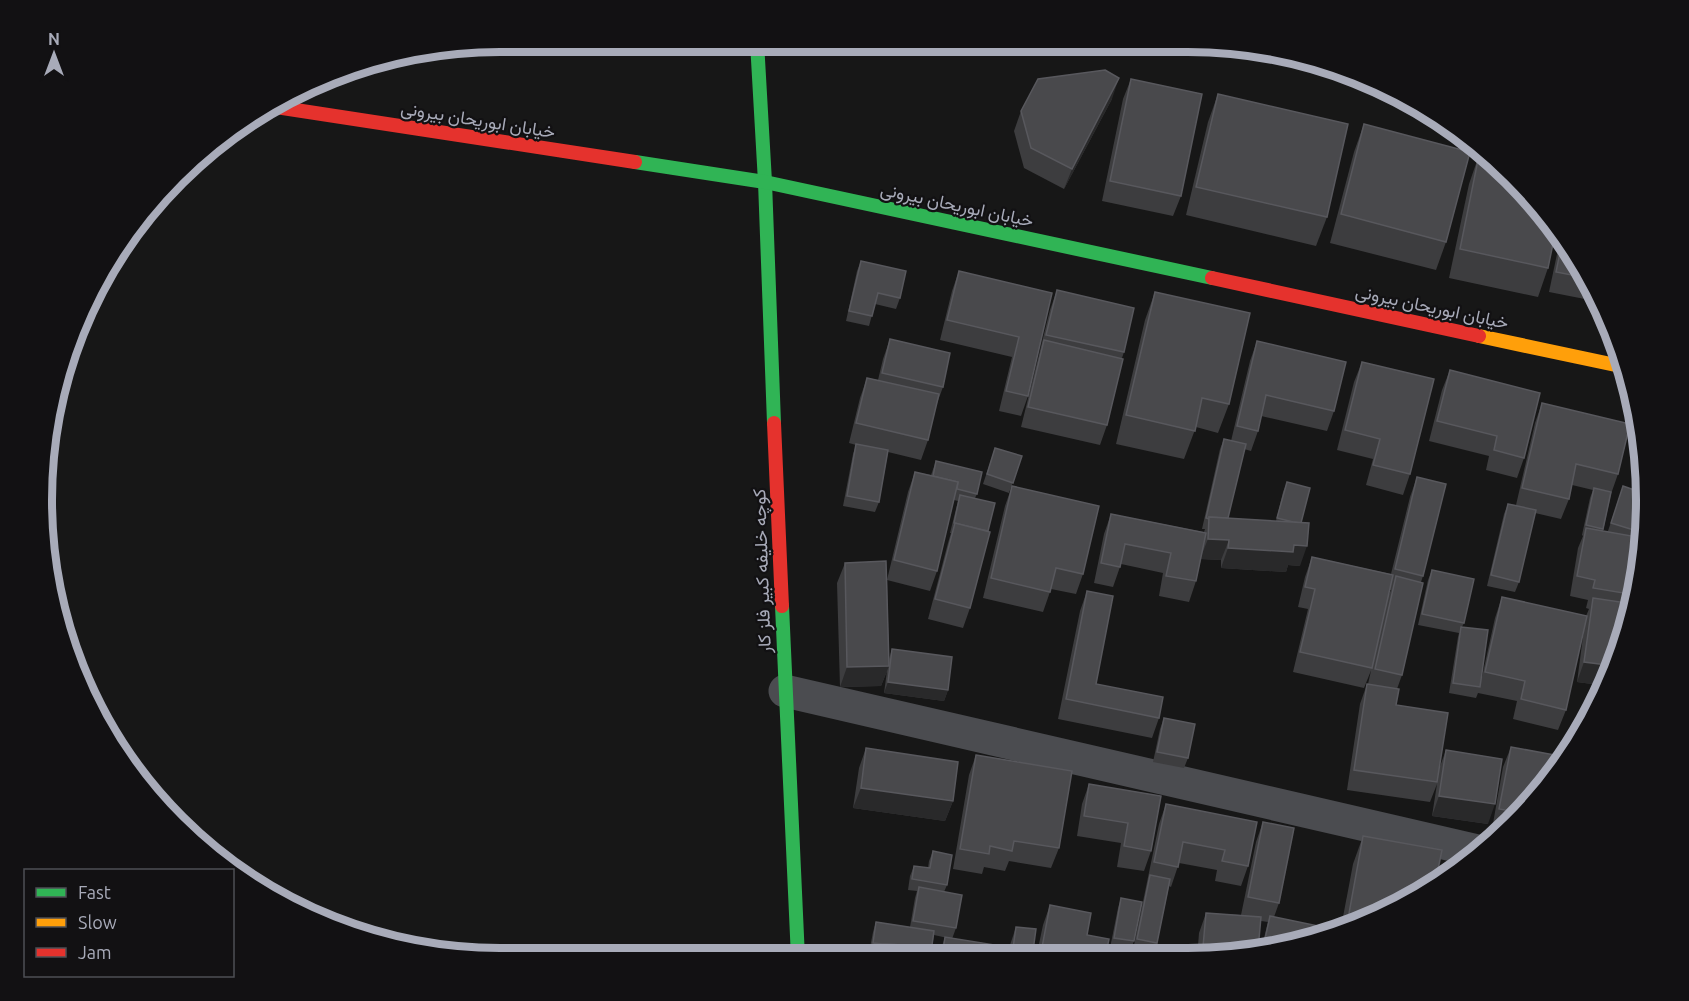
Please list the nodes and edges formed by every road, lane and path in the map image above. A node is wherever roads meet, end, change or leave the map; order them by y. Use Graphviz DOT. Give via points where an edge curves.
graph roads {
  1 [pos="758,52"];
  2 [pos="285,108"];
  3 [pos="765,182"];
  4 [pos="1615,365"];
  5 [pos="785,691"];
  6 [pos="1469,849"];
  7 [pos="798,949"];
  1 -- 3 [label="street, کوچه خلیفه کبیر فلز کار"];
  2 -- 3 [label="street, خیابان ابوریحان بیرونی"];
  3 -- 4 [label="street, خیابان ابوریحان بیرونی"];
  3 -- 5 [label="street, کوچه خلیفه کبیر فلز کار"];
  5 -- 6 [label="street"];
  5 -- 7 [label="street, کوچه خلیفه کبیر فلز کار"];
}
